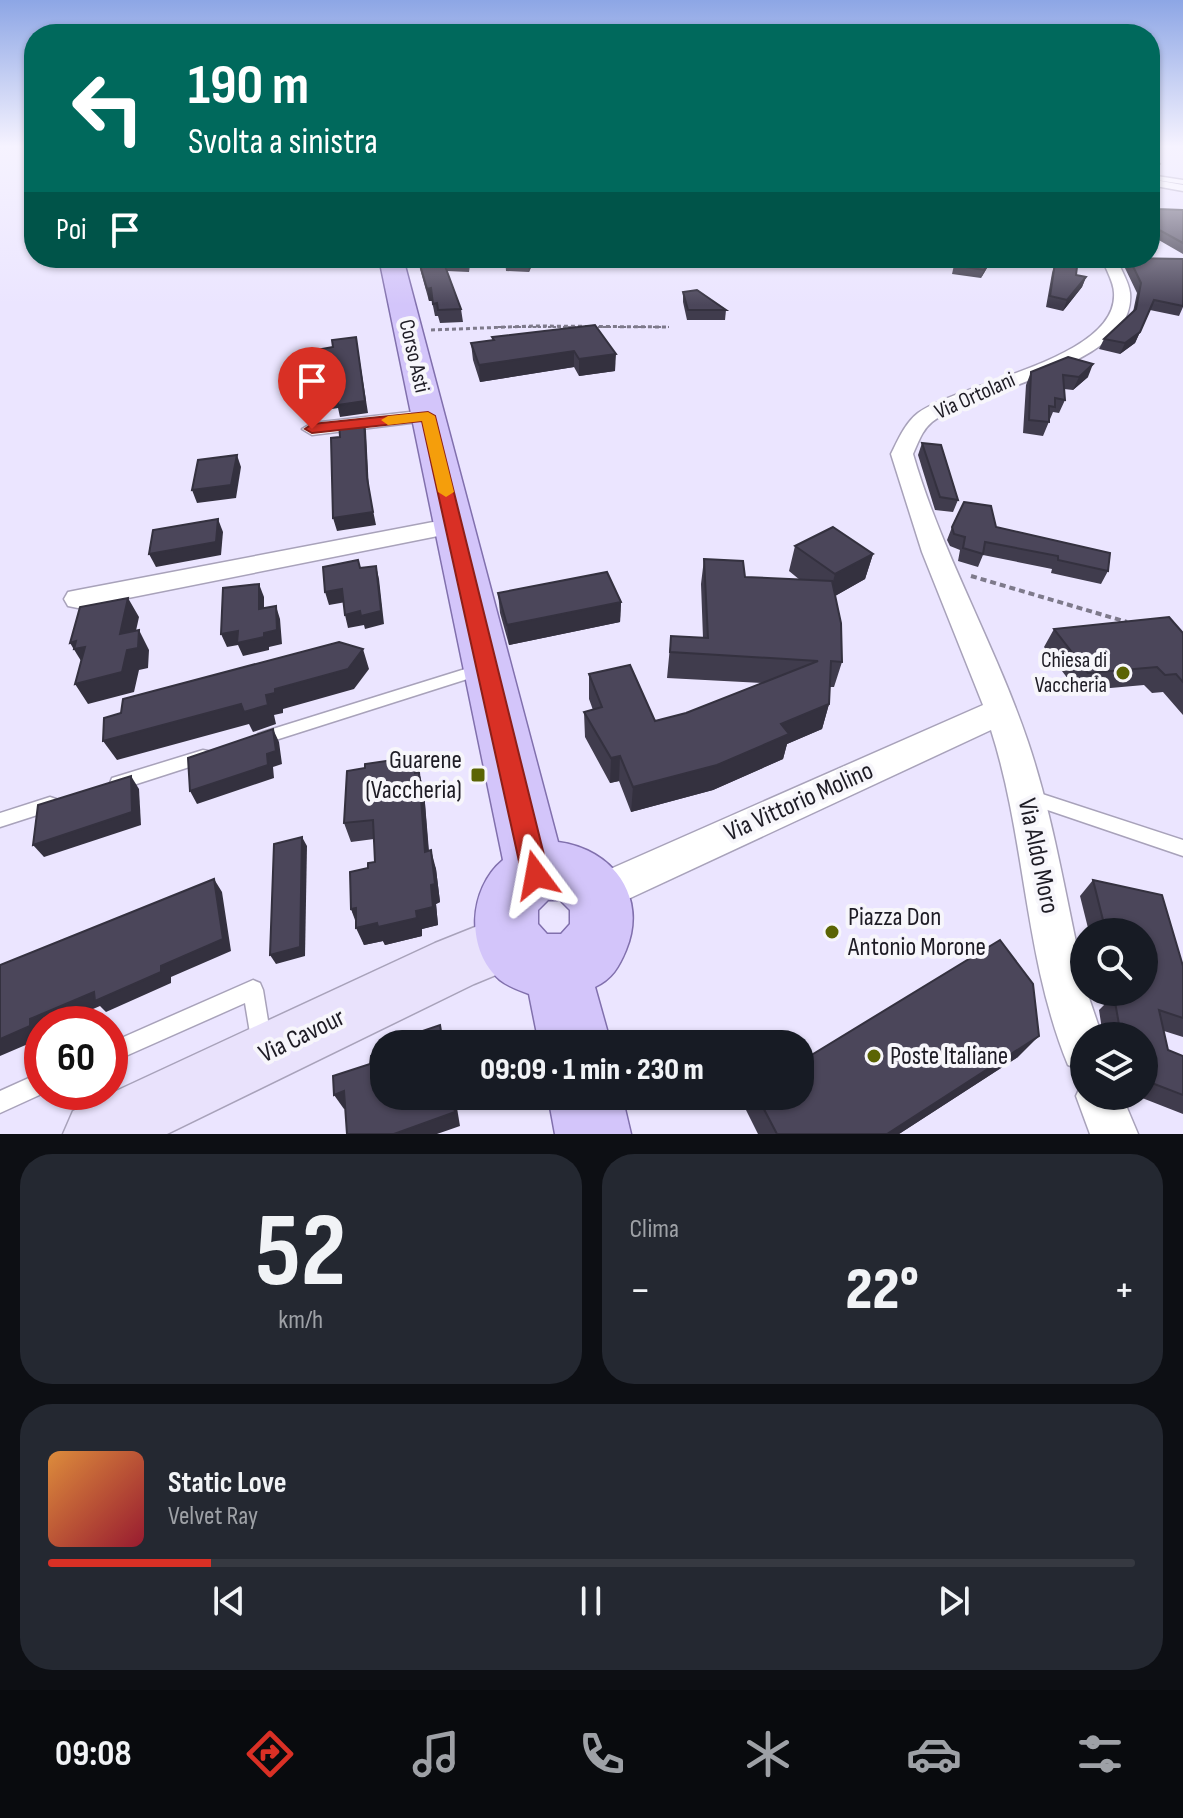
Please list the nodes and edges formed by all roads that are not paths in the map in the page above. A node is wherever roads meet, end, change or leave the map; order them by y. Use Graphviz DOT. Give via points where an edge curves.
graph roads {
  1 [pos="393,268"];
  2 [pos="1115,268"];
  3 [pos="428,416"];
  4 [pos="312,429"];
  5 [pos="454,526"];
  6 [pos="78,599"];
  7 [pos="487,667"];
  8 [pos="1001,711"];
  9 [pos="243,744"];
  10 [pos="213,753"];
  11 [pos="107,787"];
  12 [pos="1027,796"];
  13 [pos="61,801"];
  14 [pos="0,820"];
  15 [pos="1183,848"];
  16 [pos="536,875"];
  17 [pos="597,894"];
  18 [pos="533,954"];
  19 [pos="1076,1022"];
  20 [pos="568,1030"];
  21 [pos="128,1045"];
  22 [pos="263,1054"];
  23 [pos="24,1091"];
  24 [pos="0,1102"];
  25 [pos="588,1110"];
  26 [pos="1105,1110"];
  27 [pos="96,1134"];
  28 [pos="593,1134"];
  29 [pos="1114,1134"];
  1 -- 3 [label="main road, Corso Asti"];
  2 -- 8 [label="street, Via Ortolani" via="1125,297 1120,317 1106,333 1062,362 951,402 924,419 902,454 912,497"];
  3 -- 4 [label="street"];
  3 -- 5 [label="main road, Corso Asti"];
  5 -- 6 [label="street"];
  5 -- 7 [label="main road, Corso Asti"];
  7 -- 9 [label="lane"];
  7 -- 16 [label="main road, Corso Asti"];
  8 -- 12 [label="street, Via Aldo Moro"];
  8 -- 17 [label="street, Via Vittorio Molino"];
  10 -- 11 [label="lane"];
  12 -- 15 [label="lane"];
  12 -- 19 [label="street, Via Aldo Moro"];
  13 -- 14 [label="lane"];
  16 -- 17 [label="main road" via="577,875"];
  16 -- 18 [label="main road" via="512,896 505,926"];
  17 -- 18 [label="main road" via="603,924 588,953 574,963"];
  18 -- 20 [label="main road"];
  18 -- 22 [label="street, Via Cavour" via="455,963"];
  21 -- 22 [label="lane" via="253,990"];
  22 -- 27 [label="street, Via Cavour"];
  23 -- 24 [label="lane"];
  25 -- 28 [label="main road"];
  26 -- 29 [label="street"];
}
